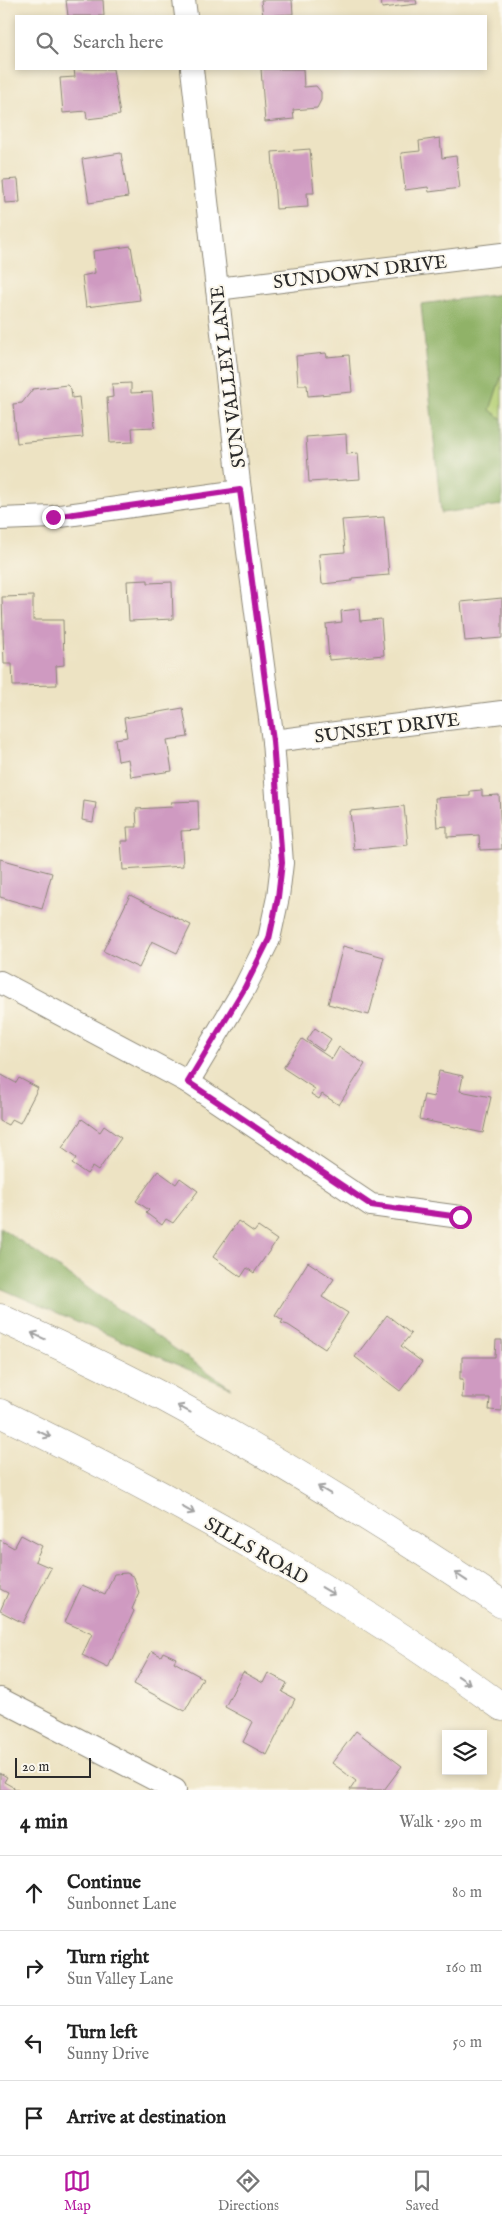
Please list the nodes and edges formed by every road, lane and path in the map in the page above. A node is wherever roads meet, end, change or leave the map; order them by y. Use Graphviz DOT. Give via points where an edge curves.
graph roads {
  1 [pos="184,0"];
  2 [pos="186,15"];
  3 [pos="192,70"];
  4 [pos="502,254"];
  5 [pos="217,288"];
  6 [pos="240,490"];
  7 [pos="0,519"];
  8 [pos="502,712"];
  9 [pos="273,741"];
  10 [pos="0,982"];
  11 [pos="188,1082"];
  12 [pos="460,1217"];
  13 [pos="0,1318"];
  14 [pos="0,1413"];
  15 [pos="502,1604"];
  16 [pos="0,1699"];
  17 [pos="502,1707"];
  18 [pos="175,1790"];
  1 -- 2 [label="street"];
  3 -- 5 [label="street, SUN VALLEY LANE"];
  4 -- 5 [label="street, SUNDOWN DRIVE"];
  5 -- 6 [label="street, SUN VALLEY LANE"];
  6 -- 7 [label="street" via="53,517"];
  6 -- 9 [label="street, SUN VALLEY LANE"];
  8 -- 9 [label="street, SUNSET DRIVE"];
  9 -- 11 [label="street, SUN VALLEY LANE" via="282,863 269,939 244,989"];
  10 -- 11 [label="street"];
  11 -- 12 [label="street" via="371,1205"];
  15 -- 13 [label="main road, one-way" via="423,1551 186,1410"];
  14 -- 17 [label="main road, SILLS ROAD, one-way" via="106,1465 231,1533 347,1602"];
  16 -- 18 [label="street"];
}
